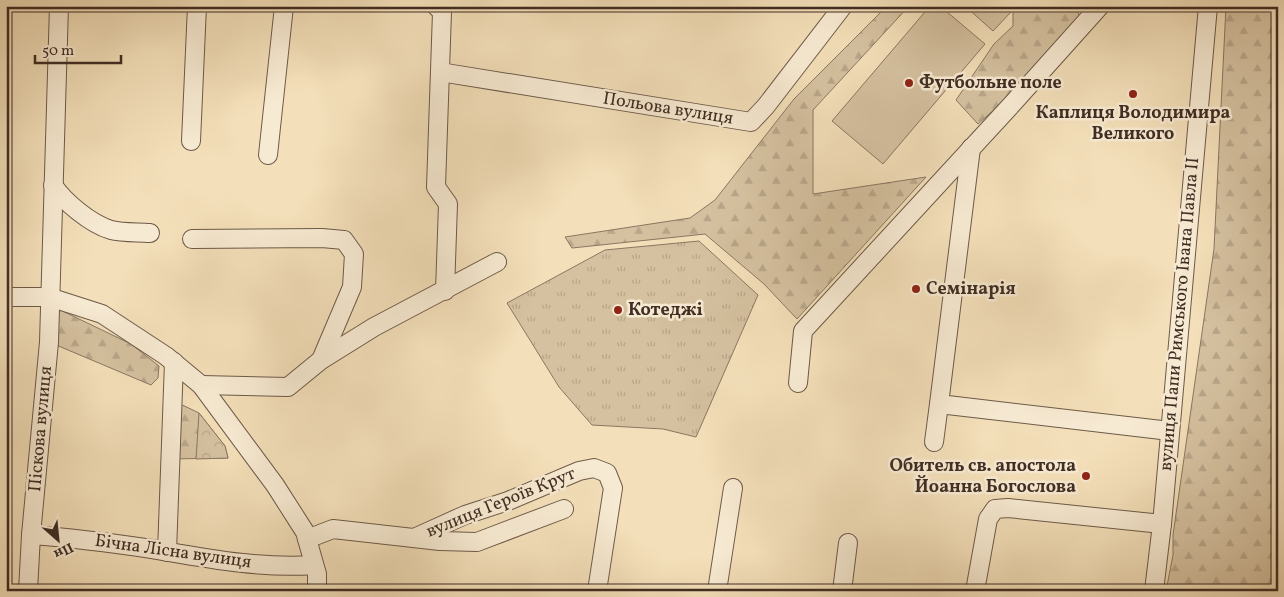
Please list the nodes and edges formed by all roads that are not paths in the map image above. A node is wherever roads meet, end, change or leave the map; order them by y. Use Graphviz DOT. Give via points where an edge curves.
graph roads {
  1 [pos="59,6"];
  2 [pos="197,6"];
  3 [pos="284,6"];
  4 [pos="436,6"];
  5 [pos="843,6"];
  6 [pos="1100,6"];
  7 [pos="1205,10"];
  8 [pos="440,72"];
  9 [pos="191,141"];
  10 [pos="971,148"];
  11 [pos="268,155"];
  12 [pos="53,186"];
  13 [pos="150,233"];
  14 [pos="192,239"];
  15 [pos="497,262"];
  16 [pos="445,291"];
  17 [pos="6,297"];
  18 [pos="49,297"];
  19 [pos="321,360"];
  20 [pos="174,362"];
  21 [pos="798,383"];
  22 [pos="201,385"];
  23 [pos="939,404"];
  24 [pos="1170,431"];
  25 [pos="934,442"];
  26 [pos="733,488"];
  27 [pos="564,509"];
  28 [pos="1162,524"];
  29 [pos="31,535"];
  30 [pos="414,538"];
  31 [pos="307,539"];
  32 [pos="848,543"];
  33 [pos="167,552"];
  34 [pos="314,565"];
  35 [pos="28,591"];
  36 [pos="317,591"];
  37 [pos="597,591"];
  38 [pos="717,591"];
  39 [pos="842,591"];
  40 [pos="975,591"];
  41 [pos="1154,591"];
  1 -- 12 [label="street, Піскова вулиця"];
  2 -- 9 [label="street"];
  3 -- 11 [label="street"];
  4 -- 8 [label="street" via="442,12"];
  5 -- 8 [label="street, Польова вулиця" via="751,122"];
  6 -- 10 [label="street"];
  7 -- 24 [label="street, вулиця Папи Римського Івана Павла ІІ"];
  8 -- 16 [label="street" via="436,187 448,204"];
  10 -- 21 [label="street" via="803,331"];
  10 -- 23 [label="street"];
  12 -- 13 [label="street" via="60,196 91,220 111,230"];
  12 -- 18 [label="street, Піскова вулиця"];
  14 -- 19 [label="street" via="344,240 354,254 352,287"];
  15 -- 16 [label="street"];
  16 -- 19 [label="street" via="374,327"];
  17 -- 18 [label="street"];
  18 -- 20 [label="street" via="102,314"];
  18 -- 29 [label="street, Піскова вулиця" via="49,342"];
  19 -- 22 [label="street" via="288,387"];
  20 -- 22 [label="street"];
  20 -- 33 [label="street"];
  22 -- 31 [label="street" via="275,485 306,532"];
  23 -- 24 [label="street"];
  23 -- 25 [label="street"];
  24 -- 28 [label="street, вулиця Папи Римського Івана Павла ІІ"];
  26 -- 38 [label="street"];
  27 -- 30 [label="street" via="477,542"];
  28 -- 40 [label="street" via="994,509 988,519"];
  28 -- 41 [label="street, вулиця Папи Римського Івана Павла ІІ"];
  29 -- 33 [label="street, Бічна Лісна вулиця"];
  29 -- 35 [label="street, Піскова вулиця"];
  30 -- 31 [label="street, вулиця Героїв Крут" via="333,529"];
  30 -- 37 [label="street, вулиця Героїв Крут" via="465,515 594,468 607,473 613,488"];
  31 -- 34 [label="street"];
  32 -- 39 [label="street"];
  33 -- 34 [label="street, Бічна Лісна вулиця" via="289,567"];
  34 -- 36 [label="street"];
}
